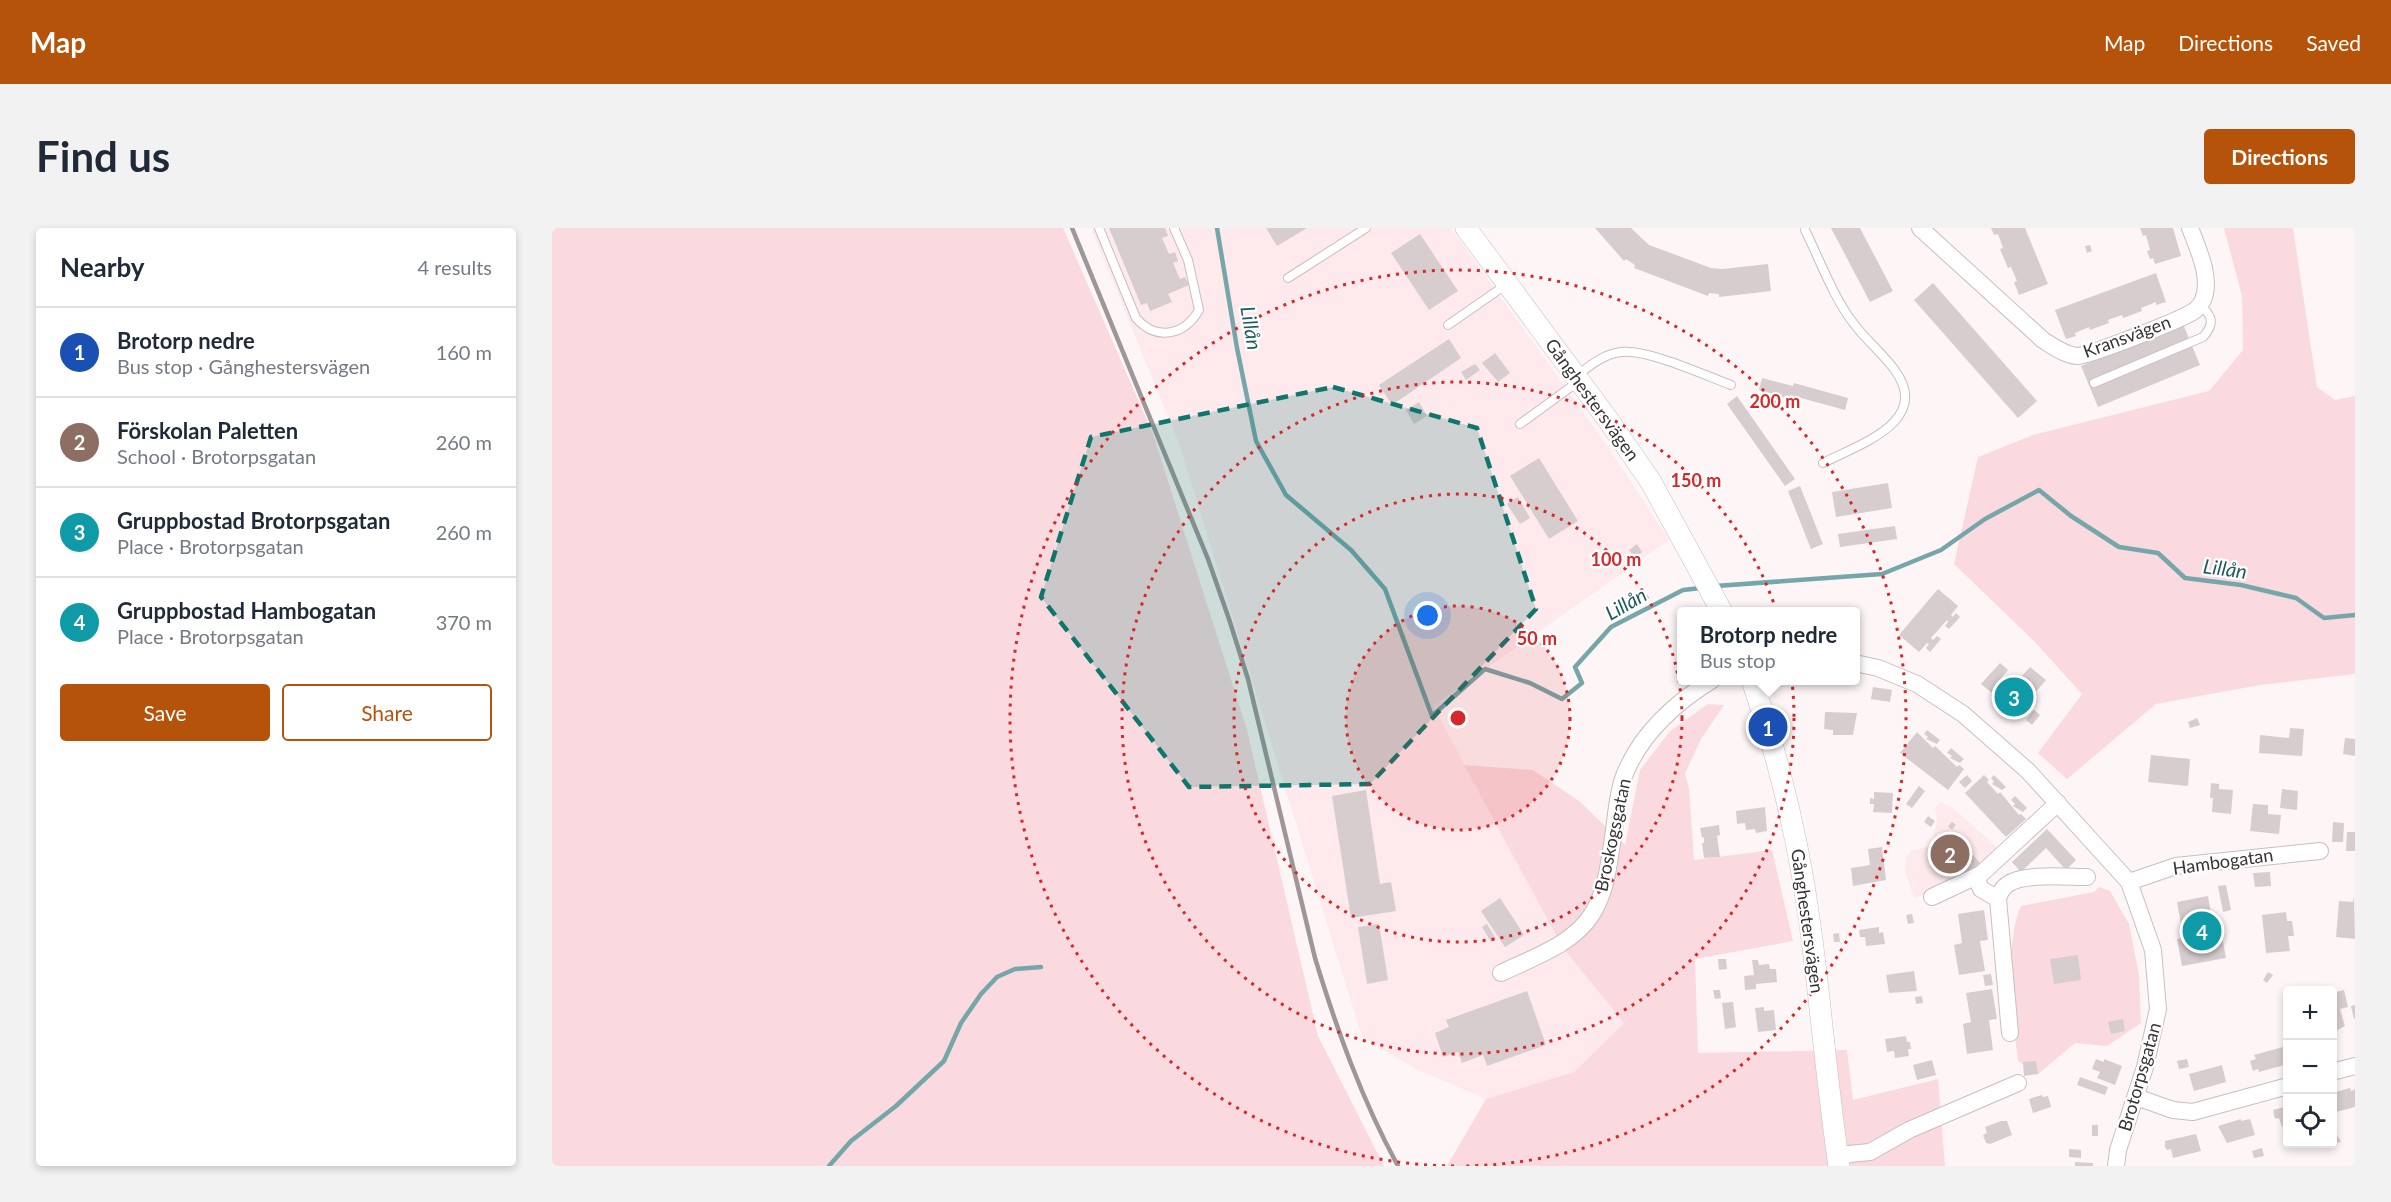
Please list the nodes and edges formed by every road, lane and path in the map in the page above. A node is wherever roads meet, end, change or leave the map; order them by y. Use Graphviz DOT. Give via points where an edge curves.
graph roads {
  1 [pos="1099,228"];
  2 [pos="1174,228"];
  3 [pos="1366,228"];
  4 [pos="1466,228"];
  5 [pos="1920,228"];
  6 [pos="2190,228"];
  7 [pos="1805,230"];
  8 [pos="1940,236"];
  9 [pos="1288,278"];
  10 [pos="1507,284"];
  11 [pos="2199,305"];
  12 [pos="1448,325"];
  13 [pos="1577,378"];
  14 [pos="2094,383"];
  15 [pos="1731,385"];
  16 [pos="1520,424"];
  17 [pos="1823,464"];
  18 [pos="1720,607"];
  19 [pos="1860,664"];
  20 [pos="1706,685"];
  21 [pos="1753,685"];
  22 [pos="2058,803"];
  23 [pos="2320,851"];
  24 [pos="1976,877"];
  25 [pos="2087,877"];
  26 [pos="2129,882"];
  27 [pos="1932,897"];
  28 [pos="1998,899"];
  29 [pos="1502,973"];
  30 [pos="2010,1033"];
  31 [pos="2355,1066"];
  32 [pos="2337,1071"];
  33 [pos="2018,1083"];
  34 [pos="2283,1087"];
  35 [pos="2136,1097"];
  36 [pos="1876,1149"];
  37 [pos="1838,1160"];
  38 [pos="1877,1166"];
  39 [pos="2116,1166"];
  1 -- 2 [label="lane" via="1136,318 1156,333 1184,327 1199,310 1188,260"];
  3 -- 9 [label="lane"];
  4 -- 10 [label="street, Gånghestersvägen"];
  5 -- 8 [label="street, Kransvägen"];
  6 -- 11 [label="street" via="2204,265 2205,287"];
  7 -- 17 [label="lane" via="1844,309 1895,370 1906,395 1905,406 1894,423"];
  8 -- 11 [label="street, Kransvägen" via="2002,305 2043,340 2076,356 2154,329 2185,316"];
  10 -- 12 [label="lane"];
  10 -- 13 [label="street, Gånghestersvägen"];
  11 -- 14 [label="lane" via="2212,319 2203,337"];
  13 -- 15 [label="lane" via="1603,357 1622,351 1658,357"];
  13 -- 16 [label="lane"];
  13 -- 18 [label="street, Gånghestersvägen" via="1651,482"];
  19 -- 22 [label="street, Brotorpsgatan" via="1937,695 2028,771"];
  20 -- 29 [label="street, Broskogsgatan" via="1672,709 1638,749 1623,778 1604,889 1592,915 1558,945"];
  21 -- 37 [label="street, Gånghestersvägen" via="1791,814 1810,924"];
  22 -- 24 [label="street"];
  22 -- 26 [label="street, Brotorpsgatan"];
  23 -- 26 [label="street, Hambogatan" via="2176,866"];
  24 -- 27 [label="street"];
  24 -- 28 [label="street" via="1981,889"];
  25 -- 28 [label="street" via="2023,878 2007,884"];
  26 -- 35 [label="street, Brotorpsgatan" via="2153,950 2158,1009"];
  28 -- 30 [label="street"];
  31 -- 32 [label="street"];
  33 -- 36 [label="street" via="1909,1130"];
  34 -- 35 [label="street" via="2193,1112 2173,1110"];
  35 -- 39 [label="street, Brotorpsgatan"];
  36 -- 37 [label="street"];
  36 -- 38 [label="street"];
}
